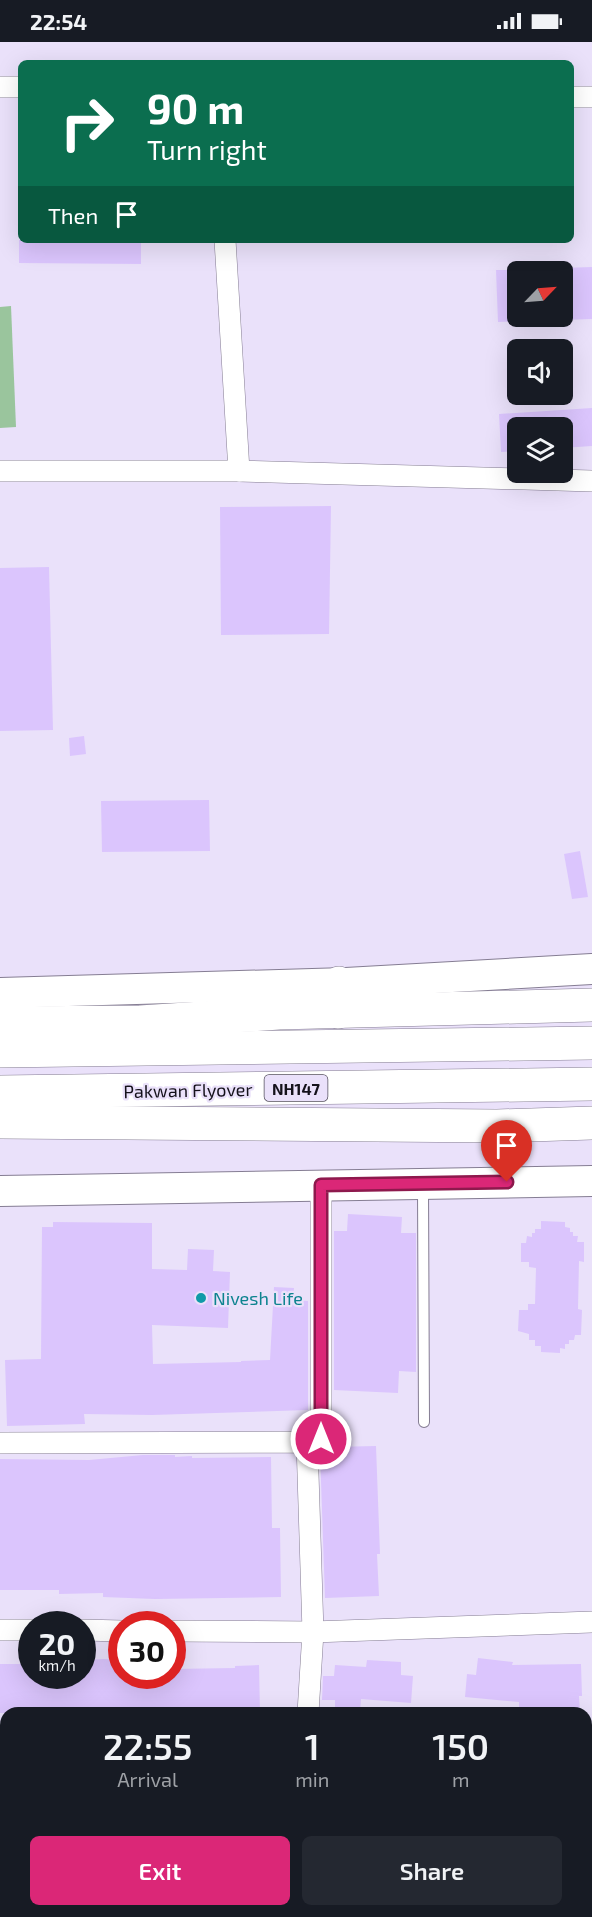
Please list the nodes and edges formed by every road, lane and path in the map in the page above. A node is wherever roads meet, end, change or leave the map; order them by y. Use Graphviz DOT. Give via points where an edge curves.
graph roads {
  1 [pos="0,87"];
  2 [pos="18,87"];
  3 [pos="574,97"];
  4 [pos="592,97"];
  5 [pos="225,243"];
  6 [pos="0,471"];
  7 [pos="239,471"];
  8 [pos="592,481"];
  9 [pos="592,969"];
  10 [pos="0,993"];
  11 [pos="338,998"];
  12 [pos="592,1005"];
  13 [pos="0,1023"];
  14 [pos="592,1043"];
  15 [pos="0,1051"];
  16 [pos="592,1084"];
  17 [pos="0,1092"];
  18 [pos="0,1122"];
  19 [pos="592,1123"];
  20 [pos="592,1181"];
  21 [pos="423,1183"];
  22 [pos="321,1185"];
  23 [pos="0,1191"];
  24 [pos="424,1422"];
  25 [pos="307,1442"];
  26 [pos="0,1443"];
  27 [pos="592,1622"];
  28 [pos="0,1630"];
  29 [pos="18,1630"];
  30 [pos="186,1631"];
  31 [pos="313,1632"];
  32 [pos="308,1707"];
  1 -- 2 [label="street"];
  3 -- 4 [label="street"];
  5 -- 7 [label="street"];
  6 -- 7 [label="street"];
  7 -- 8 [label="street"];
  9 -- 11 [label="street"];
  10 -- 11 [label="street"];
  11 -- 12 [label="main road"];
  11 -- 13 [label="main road" via="279,1013 140,1022"];
  14 -- 15 [label="main road"];
  16 -- 17 [label="main road, Pakwan Flyover / NH147"];
  18 -- 19 [label="main road" via="496,1126"];
  20 -- 21 [label="street"];
  21 -- 22 [label="street"];
  21 -- 24 [label="lane"];
  22 -- 23 [label="street"];
  22 -- 25 [label="street" via="321,1439"];
  25 -- 26 [label="street"];
  25 -- 31 [label="street"];
  27 -- 31 [label="street"];
  28 -- 29 [label="street"];
  30 -- 31 [label="street"];
  31 -- 32 [label="street"];
}
